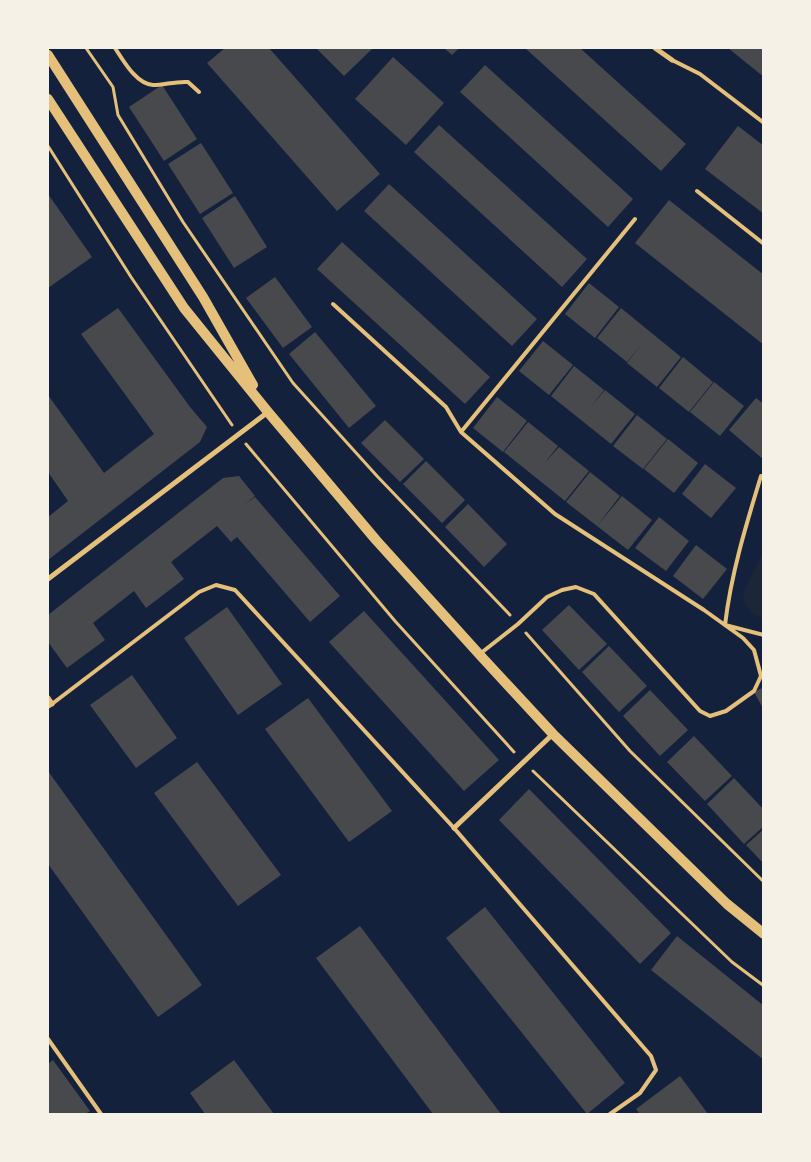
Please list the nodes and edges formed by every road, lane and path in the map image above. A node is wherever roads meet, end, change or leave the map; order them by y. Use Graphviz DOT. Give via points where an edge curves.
graph roads {
  1 [pos="86,48"];
  2 [pos="115,48"];
  3 [pos="656,48"];
  4 [pos="48,55"];
  5 [pos="672,60"];
  6 [pos="199,92"];
  7 [pos="48,99"];
  8 [pos="764,123"];
  9 [pos="48,146"];
  10 [pos="697,191"];
  11 [pos="635,219"];
  12 [pos="764,244"];
  13 [pos="333,304"];
  14 [pos="268,412"];
  15 [pos="461,432"];
  16 [pos="238,435"];
  17 [pos="761,476"];
  18 [pos="48,579"];
  19 [pos="518,624"];
  20 [pos="725,625"];
  21 [pos="764,635"];
  22 [pos="479,654"];
  23 [pos="48,698"];
  24 [pos="50,706"];
  25 [pos="554,734"];
  26 [pos="525,763"];
  27 [pos="454,828"];
  28 [pos="764,882"];
  29 [pos="764,934"];
  30 [pos="764,986"];
  31 [pos="48,1040"];
  32 [pos="101,1114"];
  33 [pos="610,1114"];
  1 -- 19 [label="path" via="113,88 118,115 183,222 293,383"];
  2 -- 6 [label="lane" via="139,79 151,85 188,82"];
  3 -- 5 [label="street"];
  4 -- 14 [label="main road" via="203,297"];
  5 -- 8 [label="lane" via="700,74"];
  7 -- 14 [label="main road" via="184,308"];
  9 -- 16 [label="path" via="131,277"];
  10 -- 12 [label="lane"];
  11 -- 15 [label="lane"];
  13 -- 15 [label="lane" via="446,407"];
  14 -- 16 [label="street"];
  14 -- 22 [label="main road" via="376,540"];
  15 -- 20 [label="lane" via="555,514"];
  16 -- 18 [label="street"];
  16 -- 26 [label="path" via="395,621"];
  17 -- 20 [label="lane" via="728,596"];
  19 -- 20 [label="lane" via="547,597 562,590 576,587 594,594 700,711 710,716 726,712 754,691 762,676 754,650"];
  19 -- 22 [label="lane"];
  19 -- 28 [label="path" via="630,751"];
  20 -- 21 [label="lane"];
  22 -- 25 [label="main road"];
  23 -- 24 [label="street"];
  24 -- 27 [label="lane" via="199,592 216,585 235,590"];
  25 -- 26 [label="street"];
  25 -- 29 [label="main road" via="727,904"];
  26 -- 27 [label="street"];
  26 -- 30 [label="path" via="732,962"];
  27 -- 33 [label="lane" via="651,1056 656,1070 640,1092"];
  31 -- 32 [label="lane"];
}
